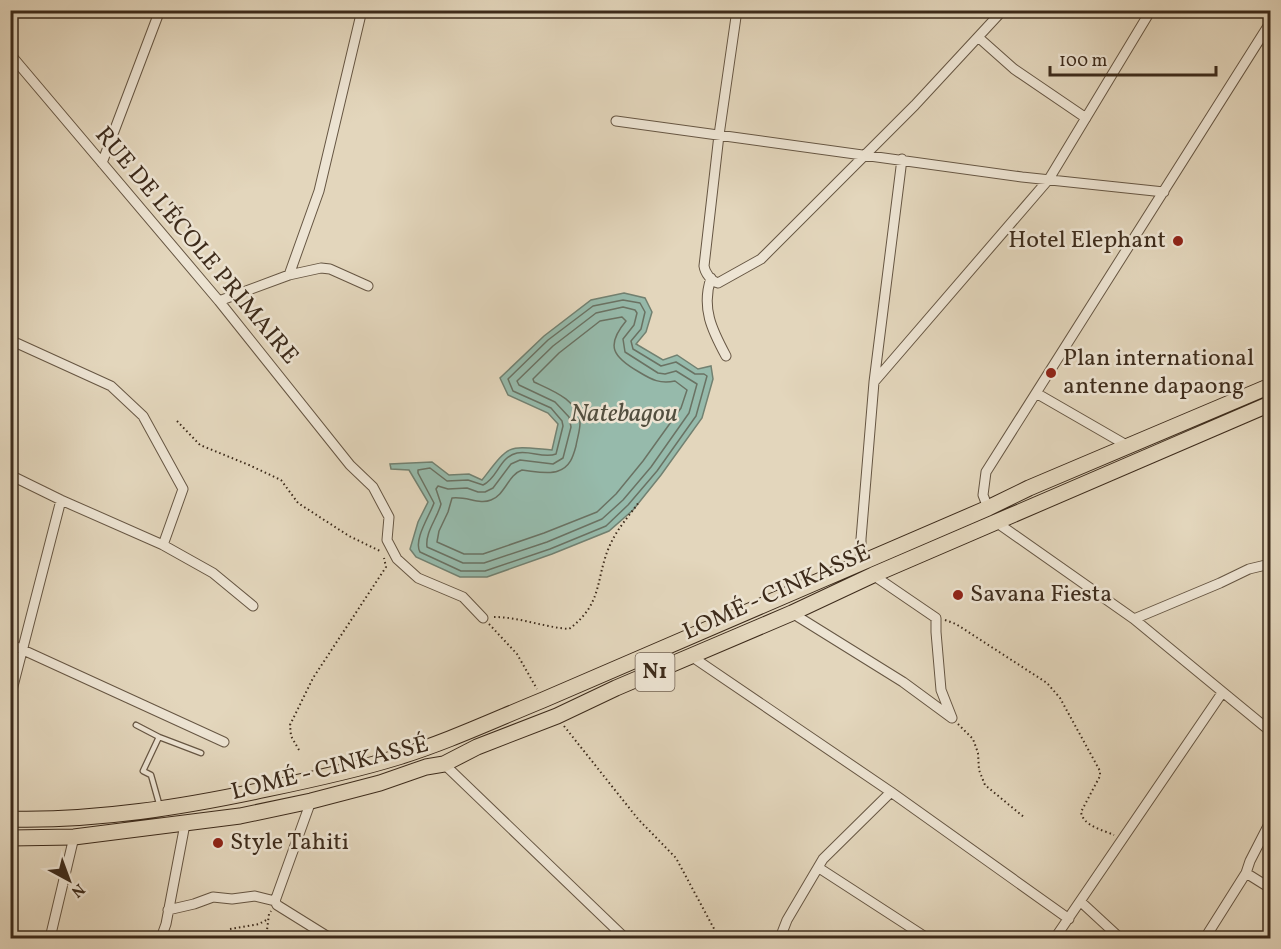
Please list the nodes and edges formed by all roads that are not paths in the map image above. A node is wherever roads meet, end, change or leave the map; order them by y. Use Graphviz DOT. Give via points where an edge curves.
graph roads {
  1 [pos="160,10"];
  2 [pos="362,10"];
  3 [pos="737,10"];
  4 [pos="1003,10"];
  5 [pos="1151,10"];
  6 [pos="1270,23"];
  7 [pos="978,38"];
  8 [pos="10,54"];
  9 [pos="1086,118"];
  10 [pos="616,121"];
  11 [pos="718,135"];
  12 [pos="866,154"];
  13 [pos="902,159"];
  14 [pos="102,163"];
  15 [pos="1050,179"];
  16 [pos="1164,192"];
  17 [pos="289,275"];
  18 [pos="711,278"];
  19 [pos="368,286"];
  20 [pos="219,301"];
  21 [pos="10,340"];
  22 [pos="726,356"];
  23 [pos="874,382"];
  24 [pos="1270,386"];
  25 [pos="1036,393"];
  26 [pos="1270,404"];
  27 [pos="1128,446"];
  28 [pos="10,475"];
  29 [pos="61,500"];
  30 [pos="988,508"];
  31 [pos="996,522"];
  32 [pos="163,545"];
  33 [pos="861,561"];
  34 [pos="1270,564"];
  35 [pos="873,575"];
  36 [pos="253,606"];
  37 [pos="792,613"];
  38 [pos="483,618"];
  39 [pos="1134,619"];
  40 [pos="10,644"];
  41 [pos="22,650"];
  42 [pos="691,656"];
  43 [pos="1222,693"];
  44 [pos="10,698"];
  45 [pos="136,725"];
  46 [pos="1270,731"];
  47 [pos="159,737"];
  48 [pos="224,742"];
  49 [pos="201,753"];
  50 [pos="444,764"];
  51 [pos="891,792"];
  52 [pos="311,801"];
  53 [pos="160,809"];
  54 [pos="10,819"];
  55 [pos="1270,822"];
  56 [pos="184,824"];
  57 [pos="74,837"];
  58 [pos="10,838"];
  59 [pos="819,868"];
  60 [pos="1246,873"];
  61 [pos="1270,888"];
  62 [pos="275,902"];
  63 [pos="1081,902"];
  64 [pos="168,910"];
  65 [pos="1069,919"];
  66 [pos="924,938"];
  67 [pos="50,939"];
  68 [pos="161,939"];
  69 [pos="330,939"];
  70 [pos="625,939"];
  71 [pos="780,939"];
  72 [pos="1056,939"];
  73 [pos="1120,939"];
  74 [pos="1205,939"];
  1 -- 14 [label="street"];
  2 -- 17 [label="street" via="322,181"];
  3 -- 11 [label="street"];
  4 -- 7 [label="street"];
  5 -- 9 [label="street"];
  6 -- 16 [label="street"];
  7 -- 9 [label="street" via="1014,69"];
  7 -- 12 [label="street"];
  8 -- 14 [label="street, RUE DE L'ÉCOLE PRIMAIRE"];
  9 -- 15 [label="street"];
  10 -- 11 [label="street"];
  11 -- 12 [label="street"];
  11 -- 18 [label="street" via="704,266"];
  12 -- 13 [label="street"];
  12 -- 18 [label="street" via="761,259 720,283"];
  13 -- 15 [label="street"];
  13 -- 23 [label="street"];
  14 -- 20 [label="street, RUE DE L'ÉCOLE PRIMAIRE"];
  15 -- 16 [label="street"];
  15 -- 23 [label="street"];
  16 -- 25 [label="street"];
  17 -- 19 [label="street" via="326,268"];
  17 -- 20 [label="street"];
  18 -- 22 [label="street" via="707,291 710,325"];
  20 -- 38 [label="street, RUE DE L'ÉCOLE PRIMAIRE" via="350,465 373,487 389,517 387,540 397,559 418,578 463,597"];
  21 -- 32 [label="street" via="111,386 143,417 183,489"];
  23 -- 33 [label="street"];
  24 -- 27 [label="highway, LOMÉ - CINKASSÉ / N1"];
  25 -- 27 [label="street"];
  25 -- 30 [label="street" via="986,472 983,495"];
  26 -- 31 [label="highway, LOMÉ - CINKASSÉ / N1"];
  27 -- 30 [label="highway, LOMÉ - CINKASSÉ / N1"];
  28 -- 29 [label="street"];
  29 -- 32 [label="street"];
  29 -- 41 [label="street"];
  30 -- 31 [label="highway"];
  30 -- 33 [label="highway, LOMÉ - CINKASSÉ / N1"];
  31 -- 35 [label="highway, LOMÉ - CINKASSÉ / N1"];
  31 -- 39 [label="street"];
  32 -- 36 [label="street" via="213,573"];
  33 -- 53 [label="highway, LOMÉ - CINKASSÉ / N1" via="543,700 396,758 306,781"];
  34 -- 39 [label="street" via="1249,569"];
  35 -- 37 [label="highway, LOMÉ - CINKASSÉ / N1"];
  35 -- 37 [label="street" via="936,618 941,690 952,718 903,682"];
  37 -- 42 [label="highway, LOMÉ - CINKASSÉ / N1"];
  39 -- 43 [label="street"];
  40 -- 41 [label="street"];
  41 -- 44 [label="street"];
  41 -- 48 [label="street"];
  42 -- 50 [label="highway, LOMÉ - CINKASSÉ / N1"];
  42 -- 51 [label="street"];
  43 -- 46 [label="street"];
  43 -- 63 [label="street"];
  45 -- 47 [label="lane"];
  47 -- 49 [label="lane"];
  47 -- 53 [label="lane" via="143,771 152,774"];
  50 -- 52 [label="highway, LOMÉ - CINKASSÉ / N1"];
  50 -- 70 [label="street"];
  51 -- 59 [label="street" via="827,854"];
  51 -- 65 [label="street"];
  52 -- 56 [label="highway, LOMÉ - CINKASSÉ / N1"];
  52 -- 62 [label="street"];
  53 -- 54 [label="highway, LOMÉ - CINKASSÉ / N1" via="46,820"];
  55 -- 60 [label="street"];
  56 -- 57 [label="highway, LOMÉ - CINKASSÉ / N1"];
  56 -- 64 [label="street"];
  57 -- 58 [label="highway, LOMÉ - CINKASSÉ / N1"];
  57 -- 67 [label="street"];
  59 -- 66 [label="street"];
  59 -- 71 [label="street" via="787,920"];
  60 -- 61 [label="street"];
  60 -- 74 [label="street"];
  62 -- 64 [label="street" via="255,896 213,897"];
  62 -- 69 [label="street"];
  63 -- 65 [label="street"];
  63 -- 73 [label="street"];
  64 -- 68 [label="street"];
  65 -- 72 [label="street"];
}
